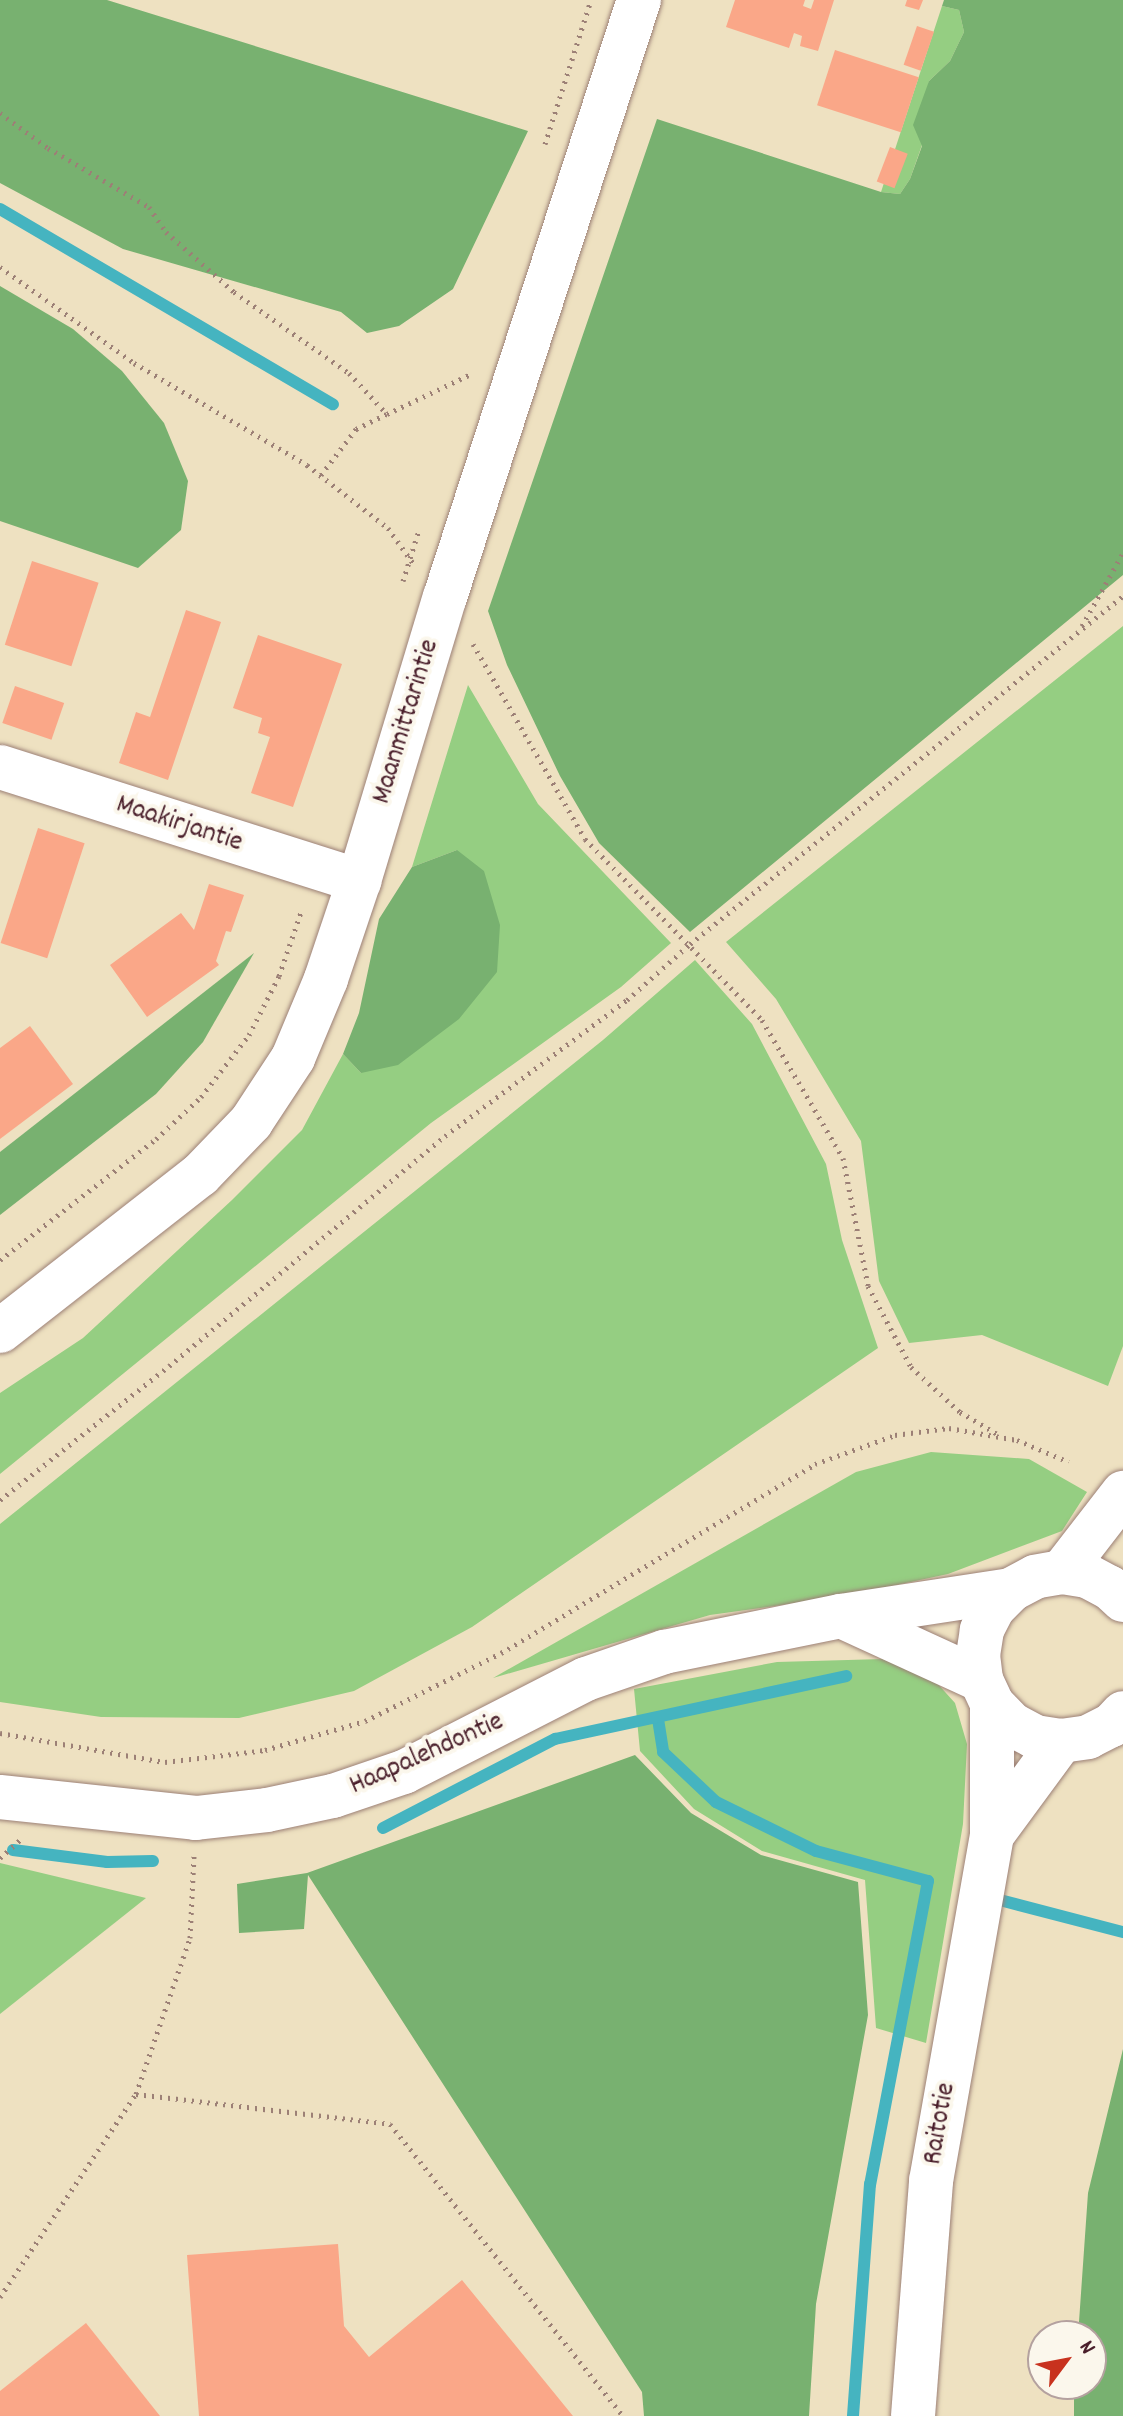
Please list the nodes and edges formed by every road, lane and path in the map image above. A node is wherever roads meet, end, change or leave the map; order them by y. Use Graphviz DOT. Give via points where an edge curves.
graph roads {
  1 [pos="591,0"];
  2 [pos="639,0"];
  3 [pos="0,113"];
  4 [pos="543,150"];
  5 [pos="0,267"];
  6 [pos="476,359"];
  7 [pos="471,374"];
  8 [pos="466,389"];
  9 [pos="387,414"];
  10 [pos="321,475"];
  11 [pos="424,517"];
  12 [pos="1123,553"];
  13 [pos="410,559"];
  14 [pos="401,588"];
  15 [pos="1123,596"];
  16 [pos="445,597"];
  17 [pos="1079,630"];
  18 [pos="0,767"];
  19 [pos="316,869"];
  20 [pos="359,881"];
  21 [pos="690,944"];
  22 [pos="0,1260"];
  23 [pos="0,1331"];
  24 [pos="999,1435"];
  25 [pos="1069,1462"];
  26 [pos="1123,1493"];
  27 [pos="0,1500"];
  28 [pos="1062,1572"];
  29 [pos="1011,1590"];
  30 [pos="1123,1600"];
  31 [pos="841,1616"];
  32 [pos="987,1692"];
  33 [pos="1119,1721"];
  34 [pos="0,1733"];
  35 [pos="1061,1741"];
  36 [pos="0,1797"];
  37 [pos="196,1818"];
  38 [pos="992,1835"];
  39 [pos="136,2094"];
  40 [pos="0,2297"];
  41 [pos="623,2416"];
  42 [pos="913,2416"];
  1 -- 4 [label="path"];
  2 -- 16 [label="street, Maanmittarintie"];
  3 -- 9 [label="path" via="149,207 166,232 234,292 349,373"];
  5 -- 10 [label="path" via="134,363"];
  6 -- 7 [label="path"];
  7 -- 8 [label="path"];
  7 -- 9 [label="path"];
  9 -- 10 [label="path" via="356,429"];
  10 -- 13 [label="path" via="388,528"];
  11 -- 13 [label="path"];
  12 -- 17 [label="path"];
  13 -- 14 [label="path"];
  13 -- 16 [label="path"];
  15 -- 17 [label="path"];
  16 -- 20 [label="street, Maanmittarintie"];
  16 -- 21 [label="path" via="585,839"];
  17 -- 21 [label="path"];
  18 -- 19 [label="street, Maakirjantie"];
  19 -- 20 [label="street, Maakirjantie"];
  19 -- 22 [label="path" via="279,976 249,1035 201,1097 156,1139"];
  20 -- 23 [label="street, Maanmittarintie" via="293,1058 251,1122 200,1175"];
  21 -- 24 [label="path" via="762,1020 843,1158 868,1286 911,1367 960,1412"];
  21 -- 27 [label="path" via="627,1000 445,1136"];
  24 -- 25 [label="path"];
  24 -- 34 [label="path" via="949,1428 895,1435 815,1464 501,1653 365,1721 265,1750 165,1762"];
  26 -- 28 [label="street"];
  28 -- 29 [label="street" via="1035,1577"];
  28 -- 30 [label="street" via="1087,1576"];
  29 -- 31 [label="street, Haapalehdontie"];
  29 -- 32 [label="street, Raitotie" via="993,1608 982,1630 978,1655"];
  31 -- 32 [label="street"];
  31 -- 37 [label="street, Haapalehdontie" via="664,1652 586,1679 404,1772 333,1796"];
  32 -- 35 [label="street" via="1011,1724"];
  32 -- 38 [label="street, Raitotie"];
  33 -- 35 [label="street" via="1088,1737"];
  35 -- 38 [label="street, Raitotie"];
  36 -- 37 [label="street, Haapalehdontie"];
  37 -- 39 [label="path" via="190,1938"];
  38 -- 42 [label="street, Raitotie" via="931,2181"];
  39 -- 40 [label="path"];
  39 -- 41 [label="path" via="390,2124"];
}
